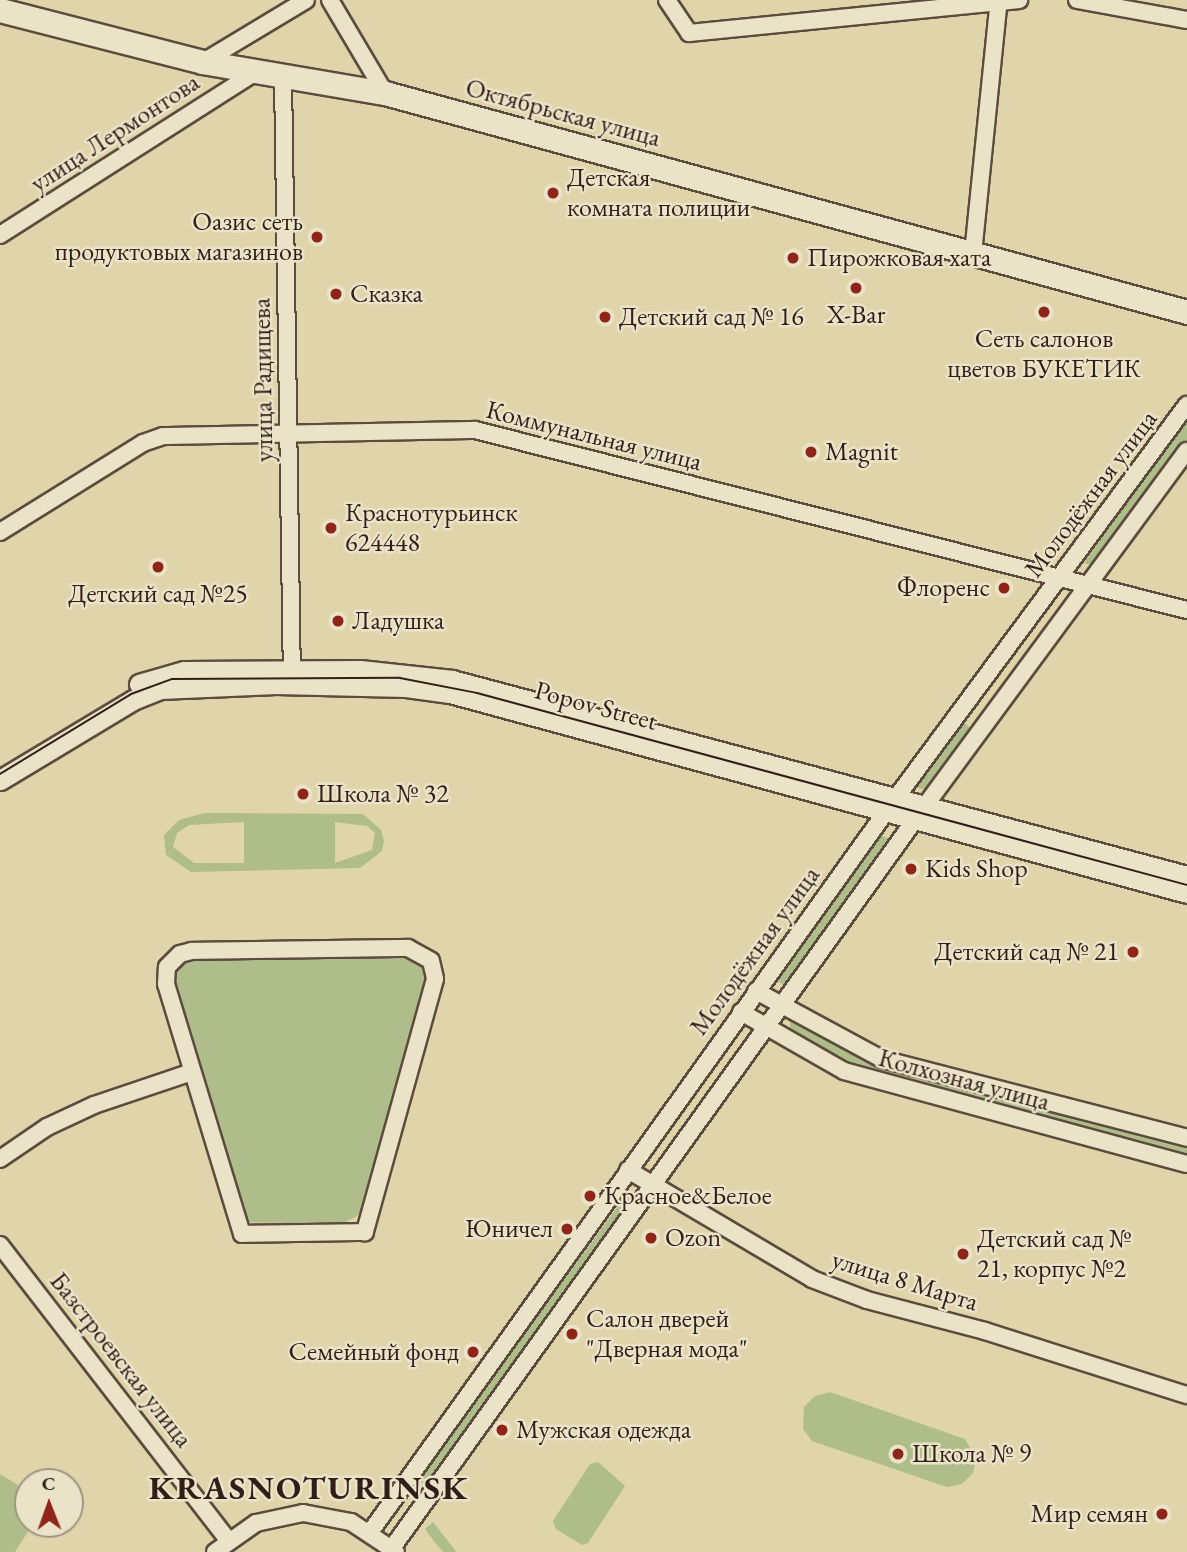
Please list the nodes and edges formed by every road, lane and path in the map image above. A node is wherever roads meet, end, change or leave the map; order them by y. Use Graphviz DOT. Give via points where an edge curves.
graph roads {
  1 [pos="306,0"];
  2 [pos="330,0"];
  3 [pos="667,0"];
  4 [pos="1019,0"];
  5 [pos="1077,0"];
  6 [pos="999,1"];
  7 [pos="0,9"];
  8 [pos="1187,20"];
  9 [pos="202,62"];
  10 [pos="257,71"];
  11 [pos="284,76"];
  12 [pos="385,93"];
  13 [pos="0,235"];
  14 [pos="973,254"];
  15 [pos="1187,312"];
  16 [pos="1187,405"];
  17 [pos="288,433"];
  18 [pos="1187,451"];
  19 [pos="0,532"];
  20 [pos="1058,579"];
  21 [pos="1087,587"];
  22 [pos="1187,610"];
  23 [pos="292,677"];
  24 [pos="0,765"];
  25 [pos="0,780"];
  26 [pos="890,807"];
  27 [pos="919,815"];
  28 [pos="1187,876"];
  29 [pos="1187,893"];
  30 [pos="756,991"];
  31 [pos="781,1007"];
  32 [pos="741,1012"];
  33 [pos="767,1026"];
  34 [pos="192,1072"];
  35 [pos="1187,1138"];
  36 [pos="0,1159"];
  37 [pos="1187,1164"];
  38 [pos="628,1170"];
  39 [pos="654,1183"];
  40 [pos="0,1245"];
  41 [pos="1187,1395"];
  42 [pos="371,1531"];
  43 [pos="228,1540"];
  44 [pos="394,1550"];
  45 [pos="215,1552"];
  1 -- 9 [label="street"];
  2 -- 12 [label="street"];
  3 -- 6 [label="street" via="689,33"];
  4 -- 6 [label="street"];
  5 -- 8 [label="street"];
  6 -- 14 [label="street"];
  7 -- 9 [label="main road, Октябрьская улица"];
  9 -- 10 [label="main road, Октябрьская улица"];
  10 -- 11 [label="main road, Октябрьская улица"];
  10 -- 13 [label="street, улица Лермонтова"];
  11 -- 12 [label="main road, Октябрьская улица"];
  11 -- 17 [label="street, улица Радищева"];
  12 -- 14 [label="main road, Октябрьская улица"];
  14 -- 15 [label="main road, Октябрьская улица"];
  16 -- 20 [label="street, Молодёжная улица"];
  17 -- 19 [label="street, Коммунальная улица" via="163,436 143,443"];
  17 -- 20 [label="street, Коммунальная улица" via="475,430"];
  17 -- 23 [label="street, улица Радищева"];
  18 -- 21 [label="street, Молодёжная улица"];
  20 -- 21 [label="street, Коммунальная улица"];
  20 -- 26 [label="street, Молодёжная улица"];
  21 -- 22 [label="street, Коммунальная улица"];
  21 -- 27 [label="street, Молодёжная улица"];
  23 -- 24 [label="street, Popov Street" via="184,671 155,677"];
  23 -- 25 [label="street, Popov Street" via="153,691"];
  23 -- 26 [label="street, Popov Street" via="450,694"];
  26 -- 27 [label="street, Popov Street"];
  26 -- 30 [label="street, Молодёжная улица"];
  27 -- 28 [label="street, Popov Street"];
  27 -- 29 [label="street, Popov Street"];
  27 -- 31 [label="street, Молодёжная улица"];
  30 -- 31 [label="street, Колхозная улица"];
  30 -- 32 [label="street, Молодёжная улица"];
  31 -- 33 [label="street, Молодёжная улица"];
  31 -- 35 [label="street, Колхозная улица" via="882,1059"];
  32 -- 33 [label="street, Колхозная улица"];
  32 -- 38 [label="street, Молодёжная улица"];
  33 -- 37 [label="street, Колхозная улица" via="844,1072"];
  33 -- 39 [label="street, Молодёжная улица"];
  34 -- 34 [label="street" via="242,1234 365,1232 435,979 431,961 408,948 180,954 165,975"];
  34 -- 36 [label="street" via="94,1105"];
  38 -- 39 [label="street, улица 8 Марта"];
  38 -- 42 [label="street, Молодёжная улица"];
  39 -- 41 [label="street, улица 8 Марта" via="761,1252 823,1283"];
  39 -- 44 [label="street, Молодёжная улица"];
  40 -- 43 [label="street, Базстроевская улица"];
  42 -- 43 [label="street" via="336,1517 303,1513 271,1518"];
  42 -- 44 [label="street"];
  43 -- 45 [label="street"];
}
